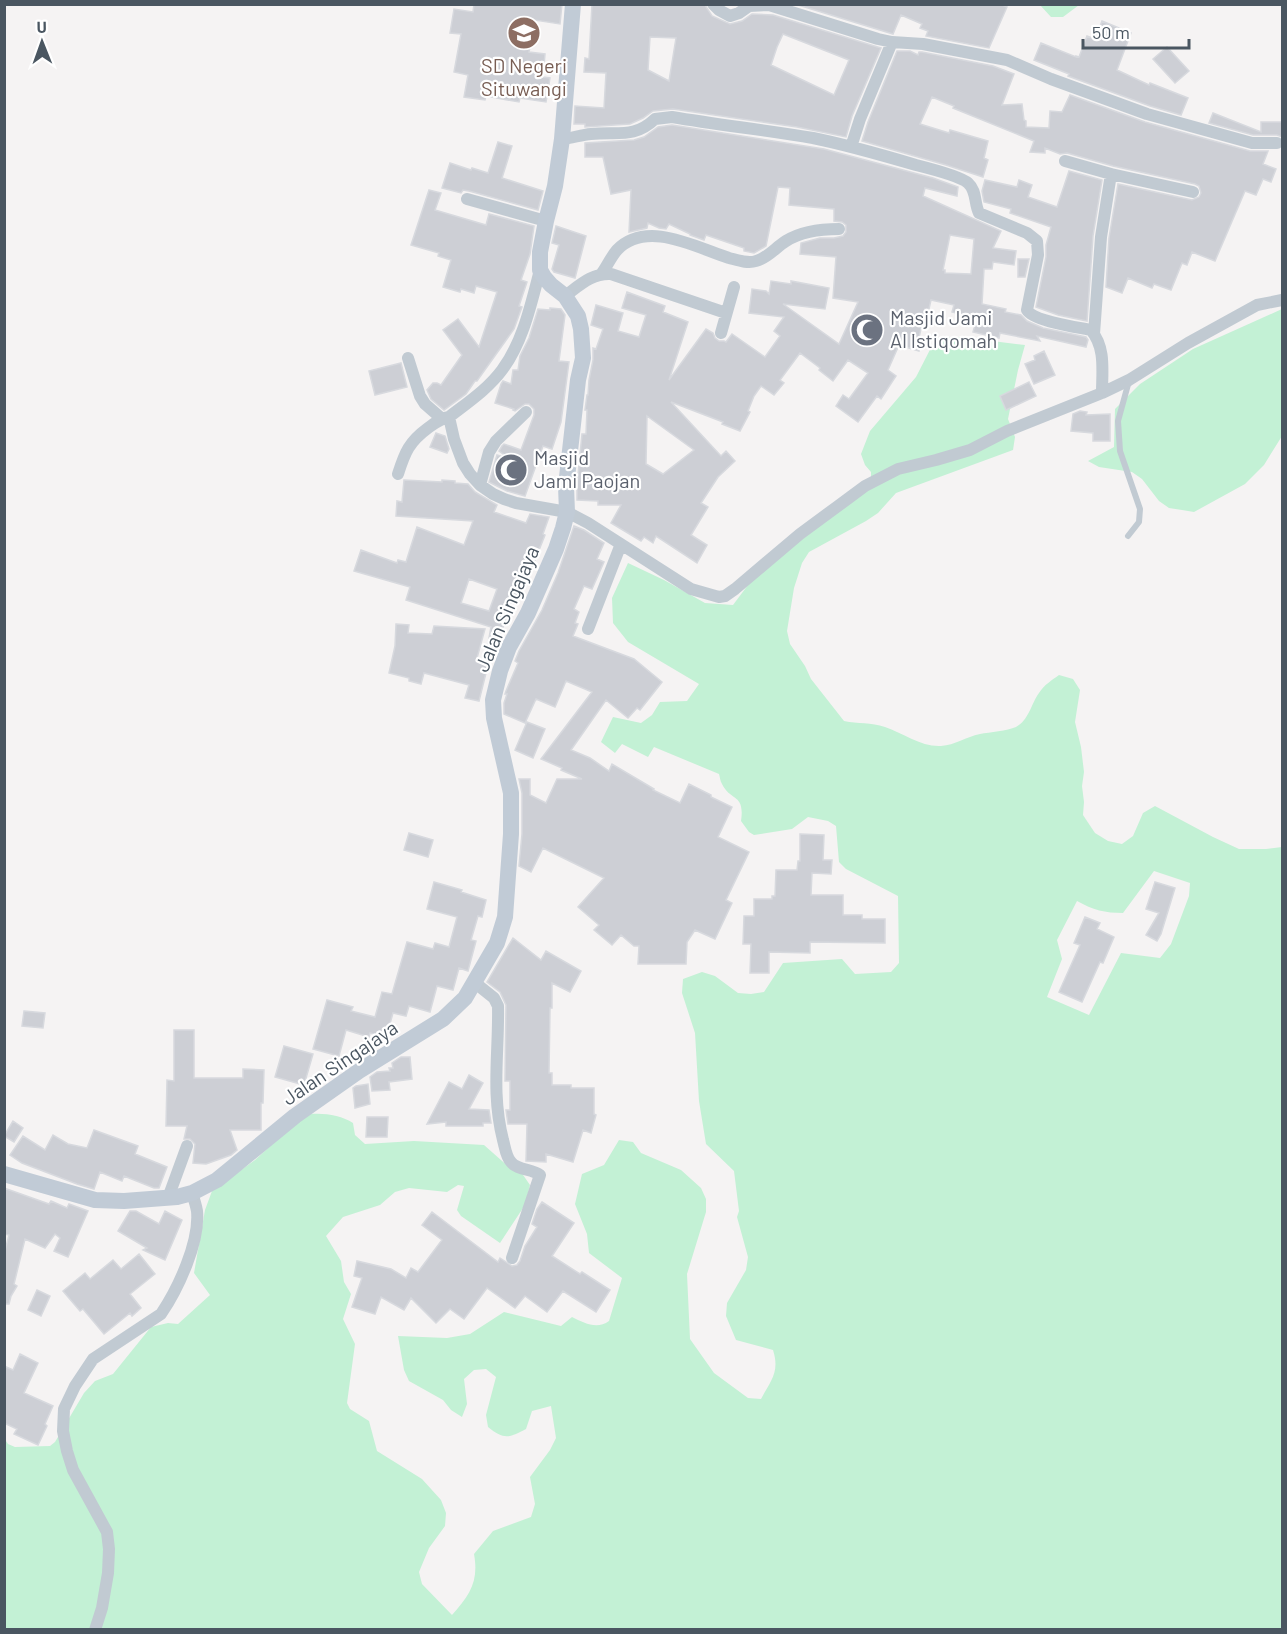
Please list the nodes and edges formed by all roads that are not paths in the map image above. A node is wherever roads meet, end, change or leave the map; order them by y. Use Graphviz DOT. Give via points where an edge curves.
graph roads {
  1 [pos="713,4"];
  2 [pos="573,5"];
  3 [pos="892,42"];
  4 [pos="562,140"];
  5 [pos="1277,143"];
  6 [pos="851,147"];
  7 [pos="1065,161"];
  8 [pos="1111,174"];
  9 [pos="1193,192"];
  10 [pos="467,199"];
  11 [pos="546,221"];
  12 [pos="839,229"];
  13 [pos="540,270"];
  14 [pos="602,273"];
  15 [pos="734,287"];
  16 [pos="565,296"];
  17 [pos="1282,300"];
  18 [pos="726,313"];
  19 [pos="721,333"];
  20 [pos="1094,334"];
  21 [pos="408,358"];
  22 [pos="1129,380"];
  23 [pos="1102,393"];
  24 [pos="526,412"];
  25 [pos="445,417"];
  26 [pos="398,474"];
  27 [pos="480,485"];
  28 [pos="567,512"];
  29 [pos="1128,536"];
  30 [pos="621,544"];
  31 [pos="588,629"];
  32 [pos="474,982"];
  33 [pos="186,1146"];
  34 [pos="4,1174"];
  35 [pos="192,1193"];
  36 [pos="168,1198"];
  37 [pos="512,1258"];
  38 [pos="95,1629"];
  1 -- 3 [label="street" via="730,16 749,6 770,5"];
  2 -- 4 [label="street"];
  3 -- 5 [label="street" via="1007,60 1147,114 1252,143"];
  3 -- 6 [label="street"];
  4 -- 6 [label="street" via="592,134 633,133 665,117"];
  4 -- 11 [label="street"];
  6 -- 20 [label="street" via="967,182 973,189 979,213 1037,241 1028,313"];
  7 -- 8 [label="street"];
  8 -- 9 [label="street"];
  8 -- 20 [label="street" via="1101,237"];
  10 -- 11 [label="street"];
  11 -- 13 [label="street"];
  12 -- 14 [label="street" via="805,232 755,262 666,237 635,239 616,251"];
  13 -- 16 [label="street, Jalan Singajaya"];
  13 -- 25 [label="street" via="512,355 484,388"];
  14 -- 16 [label="street"];
  14 -- 18 [label="street"];
  15 -- 18 [label="street"];
  16 -- 28 [label="street, Jalan Singajaya" via="578,316 583,358"];
  17 -- 22 [label="street" via="1257,305"];
  18 -- 19 [label="street"];
  20 -- 23 [label="street" via="1100,346"];
  21 -- 25 [label="street" via="425,404"];
  22 -- 23 [label="street"];
  22 -- 29 [label="lane" via="1118,421 1120,451 1140,509 1140,522"];
  23 -- 30 [label="street" via="970,450 898,469 865,486 725,596 691,589"];
  24 -- 27 [label="street" via="489,452"];
  25 -- 26 [label="street" via="415,438 404,454"];
  25 -- 27 [label="street" via="463,463"];
  27 -- 28 [label="street" via="504,500"];
  28 -- 30 [label="street"];
  28 -- 32 [label="street, Jalan Singajaya" via="556,549 510,647 494,693 494,718 511,793 511,834 505,917 497,944"];
  30 -- 31 [label="street"];
  32 -- 35 [label="street, Jalan Singajaya" via="465,998 444,1019 359,1071 295,1116 217,1180"];
  32 -- 37 [label="street" via="498,1006 495,1102 506,1151 510,1162 540,1175"];
  33 -- 36 [label="street"];
  34 -- 36 [label="street, Jalan Singajaya" via="95,1200"];
  35 -- 36 [label="street, Jalan Singajaya"];
  35 -- 38 [label="street" via="197,1211 196,1234 169,1303 161,1314 93,1359 64,1409 63,1431 73,1470 107,1532 108,1573"];
}
